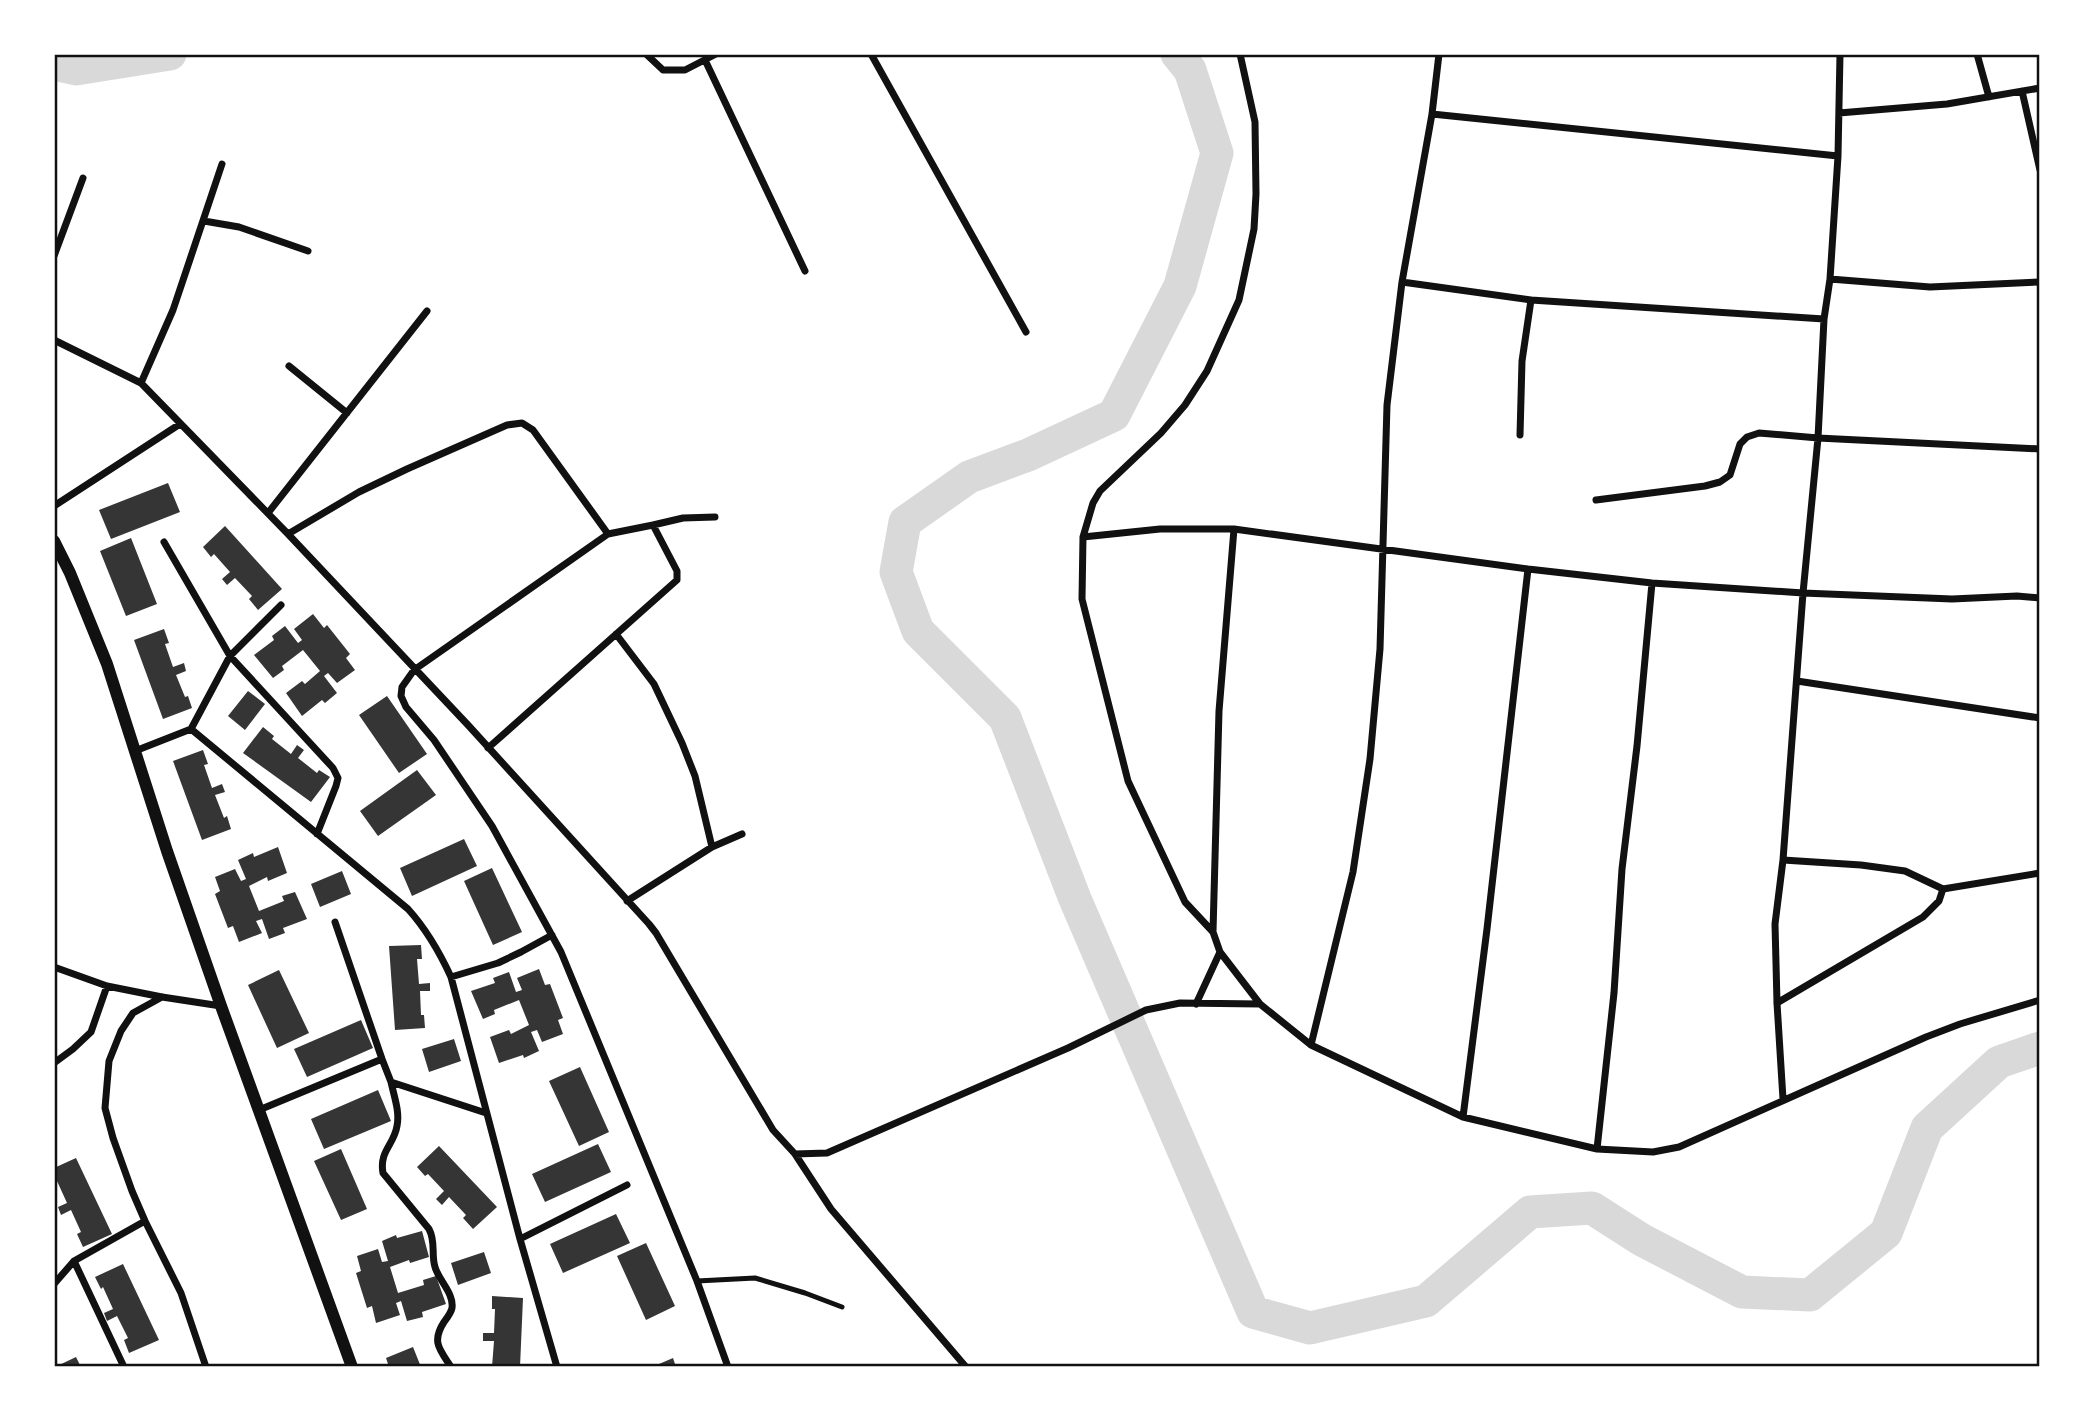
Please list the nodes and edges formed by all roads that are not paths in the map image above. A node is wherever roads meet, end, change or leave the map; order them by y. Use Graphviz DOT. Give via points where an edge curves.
graph roads {
  1 [pos="646,54"];
  2 [pos="716,54"];
  3 [pos="871,54"];
  4 [pos="1240,54"];
  5 [pos="1439,54"];
  6 [pos="1840,54"];
  7 [pos="1977,54"];
  8 [pos="705,60"];
  9 [pos="2040,88"];
  10 [pos="2022,91"];
  11 [pos="1989,97"];
  12 [pos="1839,113"];
  13 [pos="1432,114"];
  14 [pos="1838,156"];
  15 [pos="222,164"];
  16 [pos="2040,170"];
  17 [pos="83,178"];
  18 [pos="204,222"];
  19 [pos="308,251"];
  20 [pos="54,256"];
  21 [pos="806,271"];
  22 [pos="1830,279"];
  23 [pos="1402,282"];
  24 [pos="2040,282"];
  25 [pos="1531,300"];
  26 [pos="427,310"];
  27 [pos="1824,319"];
  28 [pos="1026,332"];
  29 [pos="54,340"];
  30 [pos="289,366"];
  31 [pos="141,383"];
  32 [pos="346,413"];
  33 [pos="180,424"];
  34 [pos="1520,435"];
  35 [pos="1818,438"];
  36 [pos="2040,449"];
  37 [pos="1596,500"];
  38 [pos="54,506"];
  39 [pos="268,513"];
  40 [pos="715,517"];
  41 [pos="653,526"];
  42 [pos="1234,529"];
  43 [pos="288,534"];
  44 [pos="608,534"];
  45 [pos="1083,537"];
  46 [pos="54,541"];
  47 [pos="164,541"];
  48 [pos="1384,551"];
  49 [pos="1528,569"];
  50 [pos="1652,583"];
  51 [pos="1803,593"];
  52 [pos="2040,598"];
  53 [pos="281,605"];
  54 [pos="616,634"];
  55 [pos="230,656"];
  56 [pos="414,670"];
  57 [pos="1797,681"];
  58 [pos="2040,718"];
  59 [pos="191,729"];
  60 [pos="488,748"];
  61 [pos="135,751"];
  62 [pos="317,834"];
  63 [pos="742,834"];
  64 [pos="712,848"];
  65 [pos="1783,860"];
  66 [pos="2040,873"];
  67 [pos="1943,889"];
  68 [pos="627,901"];
  69 [pos="335,922"];
  70 [pos="1213,932"];
  71 [pos="552,935"];
  72 [pos="1220,951"];
  73 [pos="54,967"];
  74 [pos="451,977"];
  75 [pos="107,986"];
  76 [pos="162,997"];
  77 [pos="2040,1000"];
  78 [pos="1777,1003"];
  79 [pos="1195,1004"];
  80 [pos="1260,1004"];
  81 [pos="221,1006"];
  82 [pos="1311,1045"];
  83 [pos="382,1059"];
  84 [pos="54,1063"];
  85 [pos="391,1082"];
  86 [pos="1783,1099"];
  87 [pos="260,1111"];
  88 [pos="486,1113"];
  89 [pos="1463,1117"];
  90 [pos="1597,1149"];
  91 [pos="795,1154"];
  92 [pos="627,1185"];
  93 [pos="145,1221"];
  94 [pos="520,1239"];
  95 [pos="74,1261"];
  96 [pos="698,1281"];
  97 [pos="54,1284"];
  98 [pos="842,1307"];
  99 [pos="124,1367"];
  100 [pos="206,1367"];
  101 [pos="352,1367"];
  102 [pos="451,1367"];
  103 [pos="557,1367"];
  104 [pos="727,1367"];
  105 [pos="966,1367"];
  1 -- 8 [label="street" via="663,70 685,70"];
  2 -- 8 [label="street"];
  3 -- 28 [label="street"];
  4 -- 45 [label="street" via="1255,122 1256,194 1254,229 1239,300 1207,371 1185,405 1100,491"];
  5 -- 13 [label="street"];
  6 -- 12 [label="street"];
  7 -- 11 [label="street"];
  8 -- 21 [label="street"];
  9 -- 10 [label="street"];
  10 -- 11 [label="street"];
  10 -- 16 [label="street"];
  11 -- 12 [label="street"];
  12 -- 14 [label="street"];
  13 -- 14 [label="street"];
  13 -- 23 [label="street"];
  14 -- 22 [label="street"];
  15 -- 18 [label="street"];
  17 -- 20 [label="street"];
  18 -- 19 [label="street" via="239,227"];
  18 -- 31 [label="street"];
  22 -- 24 [label="street" via="1930,287"];
  22 -- 27 [label="street"];
  23 -- 25 [label="street"];
  23 -- 48 [label="street" via="1387,405"];
  25 -- 27 [label="street"];
  25 -- 34 [label="street" via="1522,361"];
  26 -- 32 [label="street"];
  27 -- 35 [label="street"];
  29 -- 31 [label="street"];
  30 -- 32 [label="street"];
  31 -- 33 [label="street"];
  32 -- 39 [label="street"];
  33 -- 38 [label="street"];
  33 -- 39 [label="street"];
  35 -- 36 [label="street"];
  35 -- 37 [label="street" via="1759,433 1740,444 1730,475 1720,482"];
  35 -- 51 [label="street"];
  39 -- 43 [label="street"];
  40 -- 41 [label="street" via="683,518"];
  41 -- 44 [label="street"];
  41 -- 54 [label="street" via="678,578"];
  42 -- 45 [label="street" via="1160,529"];
  42 -- 48 [label="street"];
  42 -- 70 [label="street" via="1219,711"];
  43 -- 44 [label="street" via="407,468 507,425 522,423 533,430"];
  43 -- 56 [label="street"];
  44 -- 56 [label="street"];
  45 -- 70 [label="street" via="1082,599 1128,781 1185,902"];
  46 -- 61 [label="street" via="107,664"];
  47 -- 55 [label="street"];
  48 -- 49 [label="street"];
  48 -- 82 [label="street" via="1370,759 1353,872"];
  49 -- 50 [label="street"];
  49 -- 89 [label="street"];
  50 -- 51 [label="street"];
  50 -- 90 [label="street"];
  51 -- 52 [label="street"];
  51 -- 57 [label="street"];
  53 -- 55 [label="street"];
  54 -- 60 [label="street"];
  54 -- 64 [label="street" via="654,684 682,743"];
  55 -- 59 [label="street"];
  55 -- 62 [label="street" via="338,778"];
  56 -- 60 [label="street"];
  56 -- 71 [label="street" via="402,687 406,707 492,826"];
  57 -- 58 [label="street"];
  57 -- 65 [label="street"];
  59 -- 61 [label="street"];
  59 -- 62 [label="street"];
  60 -- 68 [label="street"];
  61 -- 81 [label="street"];
  62 -- 74 [label="street" via="408,909 426,930"];
  63 -- 64 [label="street"];
  64 -- 68 [label="street"];
  65 -- 67 [label="street" via="1905,871"];
  65 -- 78 [label="street" via="1775,924"];
  66 -- 67 [label="street"];
  67 -- 78 [label="street" via="1939,901 1923,917"];
  68 -- 91 [label="street" via="656,933 774,1130"];
  69 -- 83 [label="street"];
  70 -- 72 [label="street"];
  71 -- 74 [label="street" via="498,962"];
  71 -- 96 [label="street"];
  72 -- 79 [label="street"];
  72 -- 80 [label="street"];
  73 -- 75 [label="street"];
  74 -- 88 [label="street"];
  75 -- 76 [label="street"];
  75 -- 84 [label="street" via="91,1032"];
  76 -- 81 [label="street"];
  76 -- 93 [label="street" via="133,1013 121,1031 109,1061 105,1108"];
  77 -- 86 [label="street" via="1926,1037"];
  78 -- 86 [label="street"];
  79 -- 80 [label="street"];
  79 -- 91 [label="street" via="1146,1010 827,1153"];
  80 -- 82 [label="street"];
  81 -- 87 [label="street"];
  82 -- 89 [label="street"];
  83 -- 85 [label="street"];
  83 -- 87 [label="street"];
  85 -- 88 [label="street"];
  85 -- 102 [label="street" via="397,1127 381,1164 383,1173 434,1238 433,1263 452,1307 437,1339"];
  86 -- 90 [label="street" via="1679,1147 1653,1152"];
  87 -- 101 [label="street"];
  88 -- 94 [label="street"];
  89 -- 90 [label="street"];
  91 -- 105 [label="street" via="831,1209"];
  92 -- 94 [label="street"];
  93 -- 95 [label="street"];
  93 -- 100 [label="street" via="181,1293"];
  94 -- 103 [label="street"];
  95 -- 97 [label="street"];
  95 -- 99 [label="street"];
  96 -- 98 [label="lane" via="755,1278"];
  96 -- 104 [label="street"];
}
